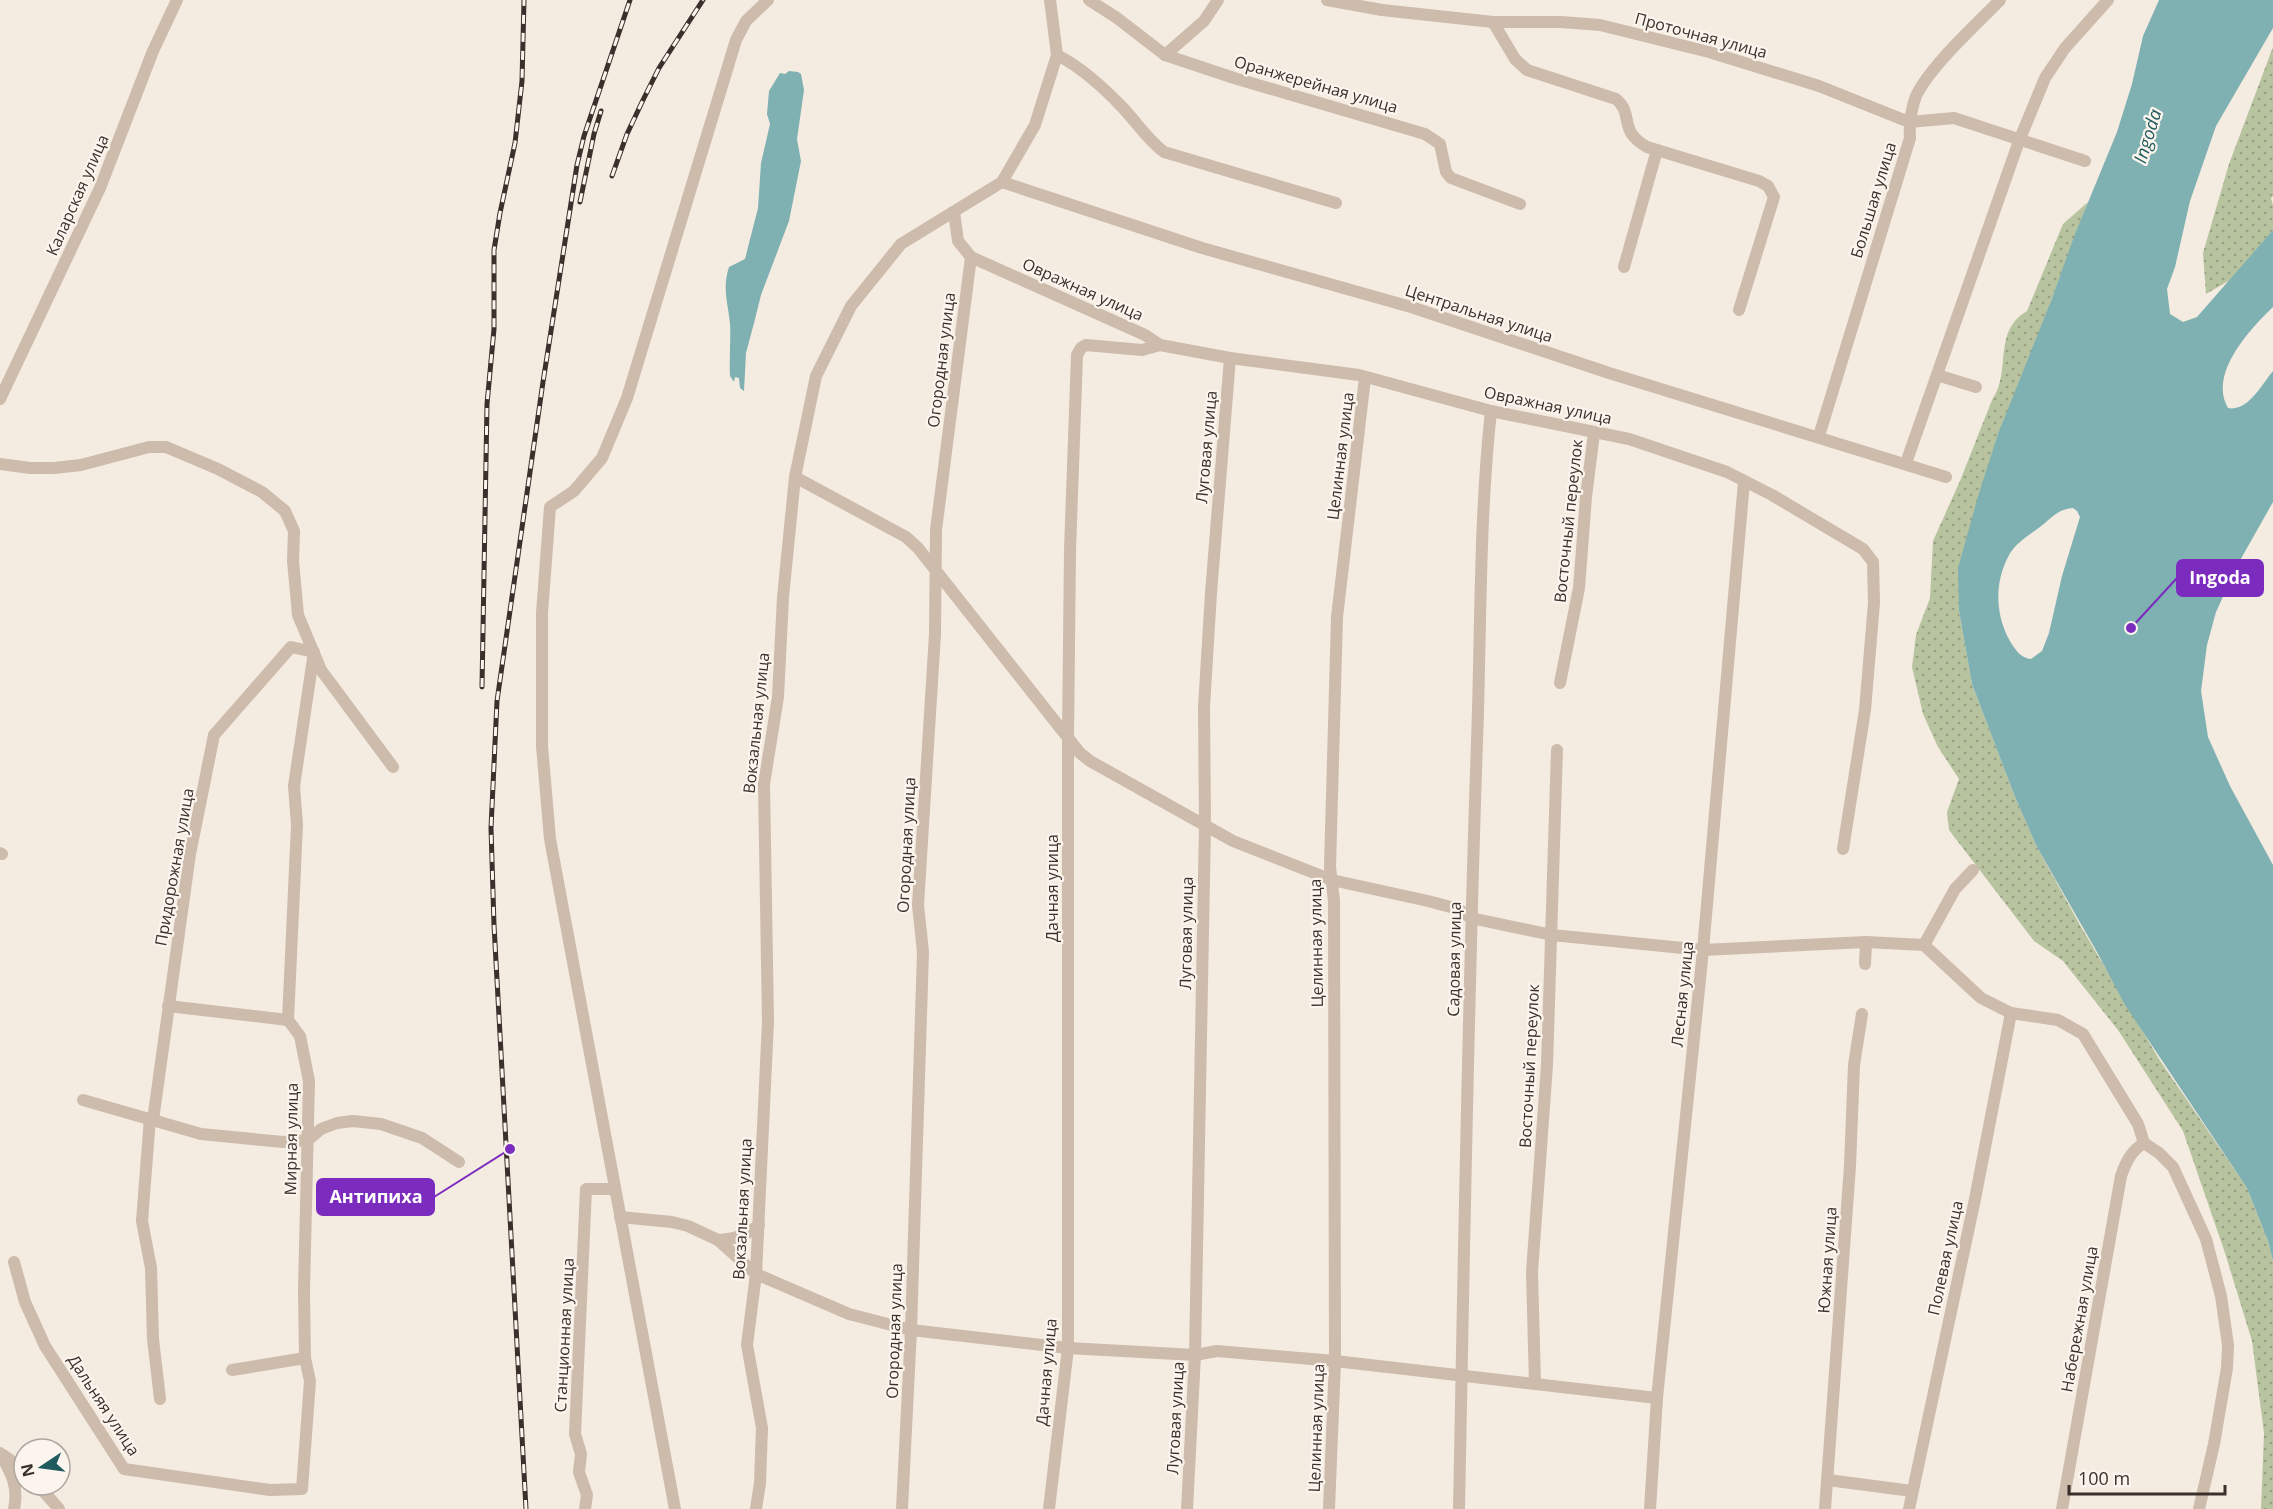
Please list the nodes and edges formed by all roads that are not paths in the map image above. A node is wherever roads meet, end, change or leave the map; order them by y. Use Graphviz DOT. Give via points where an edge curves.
graph roads {
  1 [pos="177,0"];
  2 [pos="768,0"];
  3 [pos="1050,0"];
  4 [pos="1089,0"];
  5 [pos="1218,0"];
  6 [pos="1327,0"];
  7 [pos="2000,0"];
  8 [pos="2108,0"];
  9 [pos="1493,22"];
  10 [pos="1058,55"];
  11 [pos="1165,55"];
  12 [pos="1909,122"];
  13 [pos="2019,141"];
  14 [pos="1657,150"];
  15 [pos="2085,161"];
  16 [pos="1002,182"];
  17 [pos="1336,203"];
  18 [pos="1520,204"];
  19 [pos="954,212"];
  20 [pos="971,257"];
  21 [pos="1624,267"];
  22 [pos="1739,310"];
  23 [pos="1160,345"];
  24 [pos="1230,358"];
  25 [pos="1937,375"];
  26 [pos="1365,378"];
  27 [pos="1976,387"];
  28 [pos="0,399"];
  29 [pos="1491,411"];
  30 [pos="1594,433"];
  31 [pos="1819,436"];
  32 [pos="1906,463"];
  33 [pos="0,464"];
  34 [pos="795,477"];
  35 [pos="1946,477"];
  36 [pos="1744,482"];
  37 [pos="935,570"];
  38 [pos="314,652"];
  39 [pos="1560,683"];
  40 [pos="1068,737"];
  41 [pos="1557,750"];
  42 [pos="393,767"];
  43 [pos="1205,825"];
  44 [pos="1843,849"];
  45 [pos="1973,870"];
  46 [pos="1332,880"];
  47 [pos="1471,918"];
  48 [pos="1552,935"];
  49 [pos="1866,942"];
  50 [pos="1924,945"];
  51 [pos="1703,950"];
  52 [pos="1865,964"];
  53 [pos="168,1006"];
  54 [pos="2011,1013"];
  55 [pos="1862,1014"];
  56 [pos="288,1020"];
  57 [pos="83,1100"];
  58 [pos="151,1119"];
  59 [pos="308,1140"];
  60 [pos="2144,1143"];
  61 [pos="459,1162"];
  62 [pos="615,1189"];
  63 [pos="620,1217"];
  64 [pos="759,1225"];
  65 [pos="718,1240"];
  66 [pos="14,1262"];
  67 [pos="756,1274"];
  68 [pos="911,1330"];
  69 [pos="1068,1348"];
  70 [pos="1195,1354"];
  71 [pos="305,1358"];
  72 [pos="1335,1361"];
  73 [pos="232,1370"];
  74 [pos="1461,1376"];
  75 [pos="1536,1384"];
  76 [pos="1658,1398"];
  77 [pos="159,1399"];
  78 [pos="0,1454"];
  79 [pos="1828,1480"];
  80 [pos="302,1488"];
  81 [pos="1912,1491"];
  82 [pos="48,1497"];
  83 [pos="14,1509"];
  84 [pos="59,1509"];
  85 [pos="585,1509"];
  86 [pos="675,1509"];
  87 [pos="756,1509"];
  88 [pos="902,1509"];
  89 [pos="1049,1509"];
  90 [pos="1187,1509"];
  91 [pos="1329,1509"];
  92 [pos="1458,1509"];
  93 [pos="1650,1509"];
  94 [pos="1826,1509"];
  95 [pos="1909,1509"];
  96 [pos="2062,1509"];
  97 [pos="2199,1509"];
  1 -- 28 [label="street, Каларская улица" via="100,188"];
  2 -- 62 [label="street" via="746,21 736,40 627,398 602,458 574,491 550,507 542,613 542,746 550,839"];
  3 -- 10 [label="street, Вокзальная улица"];
  4 -- 11 [label="street, Оранжерейная улица"];
  5 -- 11 [label="street" via="1204,21"];
  6 -- 9 [label="street, Проточная улица"];
  7 -- 12 [label="street, Большая улица" via="1928,77 1916,97"];
  8 -- 13 [label="street" via="2065,48 2045,78"];
  9 -- 12 [label="street, Проточная улица" via="1600,25 1708,52 1808,83"];
  9 -- 14 [label="street" via="1515,59 1527,70 1616,99 1623,104 1635,140"];
  10 -- 16 [label="street, Вокзальная улица" via="1035,125"];
  10 -- 17 [label="street" via="1073,63 1122,106 1164,152"];
  11 -- 18 [label="street, Оранжерейная улица" via="1425,134 1440,144 1451,178"];
  12 -- 13 [label="street, Проточная улица" via="1954,118"];
  12 -- 31 [label="street, Большая улица" via="1910,138"];
  13 -- 15 [label="street, Проточная улица"];
  13 -- 25 [label="street"];
  14 -- 21 [label="street"];
  14 -- 22 [label="street" via="1759,180 1773,191"];
  16 -- 19 [label="street, Вокзальная улица"];
  16 -- 31 [label="street, Центральная улица" via="1202,248 1411,308"];
  19 -- 20 [label="street" via="958,241"];
  19 -- 34 [label="street, Вокзальная улица" via="901,244 851,306 816,376"];
  20 -- 23 [label="street, Овражная улица"];
  20 -- 37 [label="street, Огородная улица" via="936,530"];
  23 -- 24 [label="street, Овражная улица"];
  23 -- 40 [label="street, Дачная улица" via="1142,350 1086,345 1077,355"];
  24 -- 26 [label="street, Овражная улица"];
  24 -- 43 [label="street, Луговая улица" via="1204,707"];
  25 -- 27 [label="street"];
  25 -- 32 [label="street"];
  26 -- 29 [label="street, Овражная улица"];
  26 -- 46 [label="street, Целинная улица" via="1337,617"];
  29 -- 30 [label="street, Овражная улица"];
  29 -- 47 [label="street, Садовая улица" via="1484,477"];
  30 -- 36 [label="street, Овражная улица" via="1629,439 1727,472"];
  30 -- 39 [label="street, Восточный переулок" via="1579,588"];
  31 -- 32 [label="street, Центральная улица"];
  32 -- 35 [label="street, Центральная улица"];
  33 -- 38 [label="street" via="54,468 149,447 166,447 262,492 285,511 294,531 298,615"];
  34 -- 37 [label="street" via="906,537"];
  34 -- 64 [label="street, Вокзальная улица" via="778,697 764,784 768,1022"];
  36 -- 44 [label="street, Овражная улица" via="1863,549 1873,562 1874,603 1865,710"];
  36 -- 51 [label="street, Лесная улица"];
  37 -- 40 [label="street"];
  37 -- 68 [label="street, Огородная улица" via="935,634 918,905 922,952"];
  38 -- 42 [label="street" via="321,670"];
  38 -- 53 [label="street, Придорожная улица" via="291,647 214,735 190,854"];
  38 -- 56 [label="street" via="294,786 297,825"];
  40 -- 43 [label="street" via="1090,761"];
  40 -- 69 [label="street, Дачная улица"];
  41 -- 48 [label="street, Восточный переулок"];
  43 -- 46 [label="street" via="1233,841"];
  43 -- 70 [label="street, Луговая улица"];
  45 -- 50 [label="street" via="1954,889"];
  46 -- 47 [label="street" via="1458,909"];
  46 -- 72 [label="street, Целинная улица"];
  47 -- 48 [label="street"];
  47 -- 74 [label="street, Садовая улица"];
  48 -- 51 [label="street"];
  48 -- 75 [label="street, Восточный переулок" via="1532,1272"];
  49 -- 50 [label="street"];
  49 -- 51 [label="street"];
  49 -- 52 [label="street"];
  50 -- 54 [label="street" via="1981,998"];
  51 -- 76 [label="street, Лесная улица"];
  53 -- 56 [label="street"];
  53 -- 58 [label="street, Придорожная улица"];
  54 -- 60 [label="street" via="2058,1020 2083,1034 2138,1124"];
  54 -- 81 [label="street, Полевая улица"];
  55 -- 79 [label="street, Южная улица" via="1854,1065"];
  56 -- 59 [label="street, Мирная улица" via="300,1036 309,1081"];
  57 -- 58 [label="street"];
  58 -- 59 [label="street" via="201,1134 283,1142"];
  58 -- 77 [label="street, Придорожная улица" via="142,1221 151,1268"];
  59 -- 61 [label="street" via="337,1123 381,1124 422,1138"];
  59 -- 71 [label="street, Мирная улица"];
  60 -- 96 [label="street, Набережная улица" via="2134,1150 2121,1176"];
  60 -- 97 [label="street" via="2173,1167 2206,1239 2221,1296 2227,1368"];
  62 -- 63 [label="street"];
  62 -- 85 [label="street, Станционная улица" via="586,1189 575,1434 581,1454 579,1472 587,1495"];
  63 -- 65 [label="street" via="672,1222"];
  63 -- 86 [label="street"];
  64 -- 65 [label="street" via="735,1239"];
  64 -- 67 [label="street, Вокзальная улица"];
  65 -- 67 [label="street"];
  66 -- 80 [label="street, Дальняя улица" via="25,1302 45,1346 124,1469 270,1490"];
  67 -- 68 [label="street" via="849,1314"];
  67 -- 87 [label="street, Вокзальная улица" via="747,1345 762,1428"];
  68 -- 69 [label="street"];
  68 -- 88 [label="street, Огородная улица"];
  69 -- 70 [label="street"];
  69 -- 89 [label="street, Дачная улица"];
  70 -- 72 [label="street" via="1217,1351"];
  70 -- 90 [label="street, Луговая улица"];
  71 -- 73 [label="street"];
  71 -- 80 [label="street, Мирная улица" via="310,1381"];
  72 -- 74 [label="street"];
  72 -- 91 [label="street, Целинная улица"];
  74 -- 75 [label="street"];
  74 -- 92 [label="street, Садовая улица"];
  75 -- 76 [label="street"];
  76 -- 93 [label="street, Лесная улица"];
  78 -- 83 [label="street" via="15,1485"];
  79 -- 81 [label="street"];
  79 -- 94 [label="street, Южная улица"];
  81 -- 95 [label="street, Полевая улица"];
  82 -- 84 [label="street"];
}
